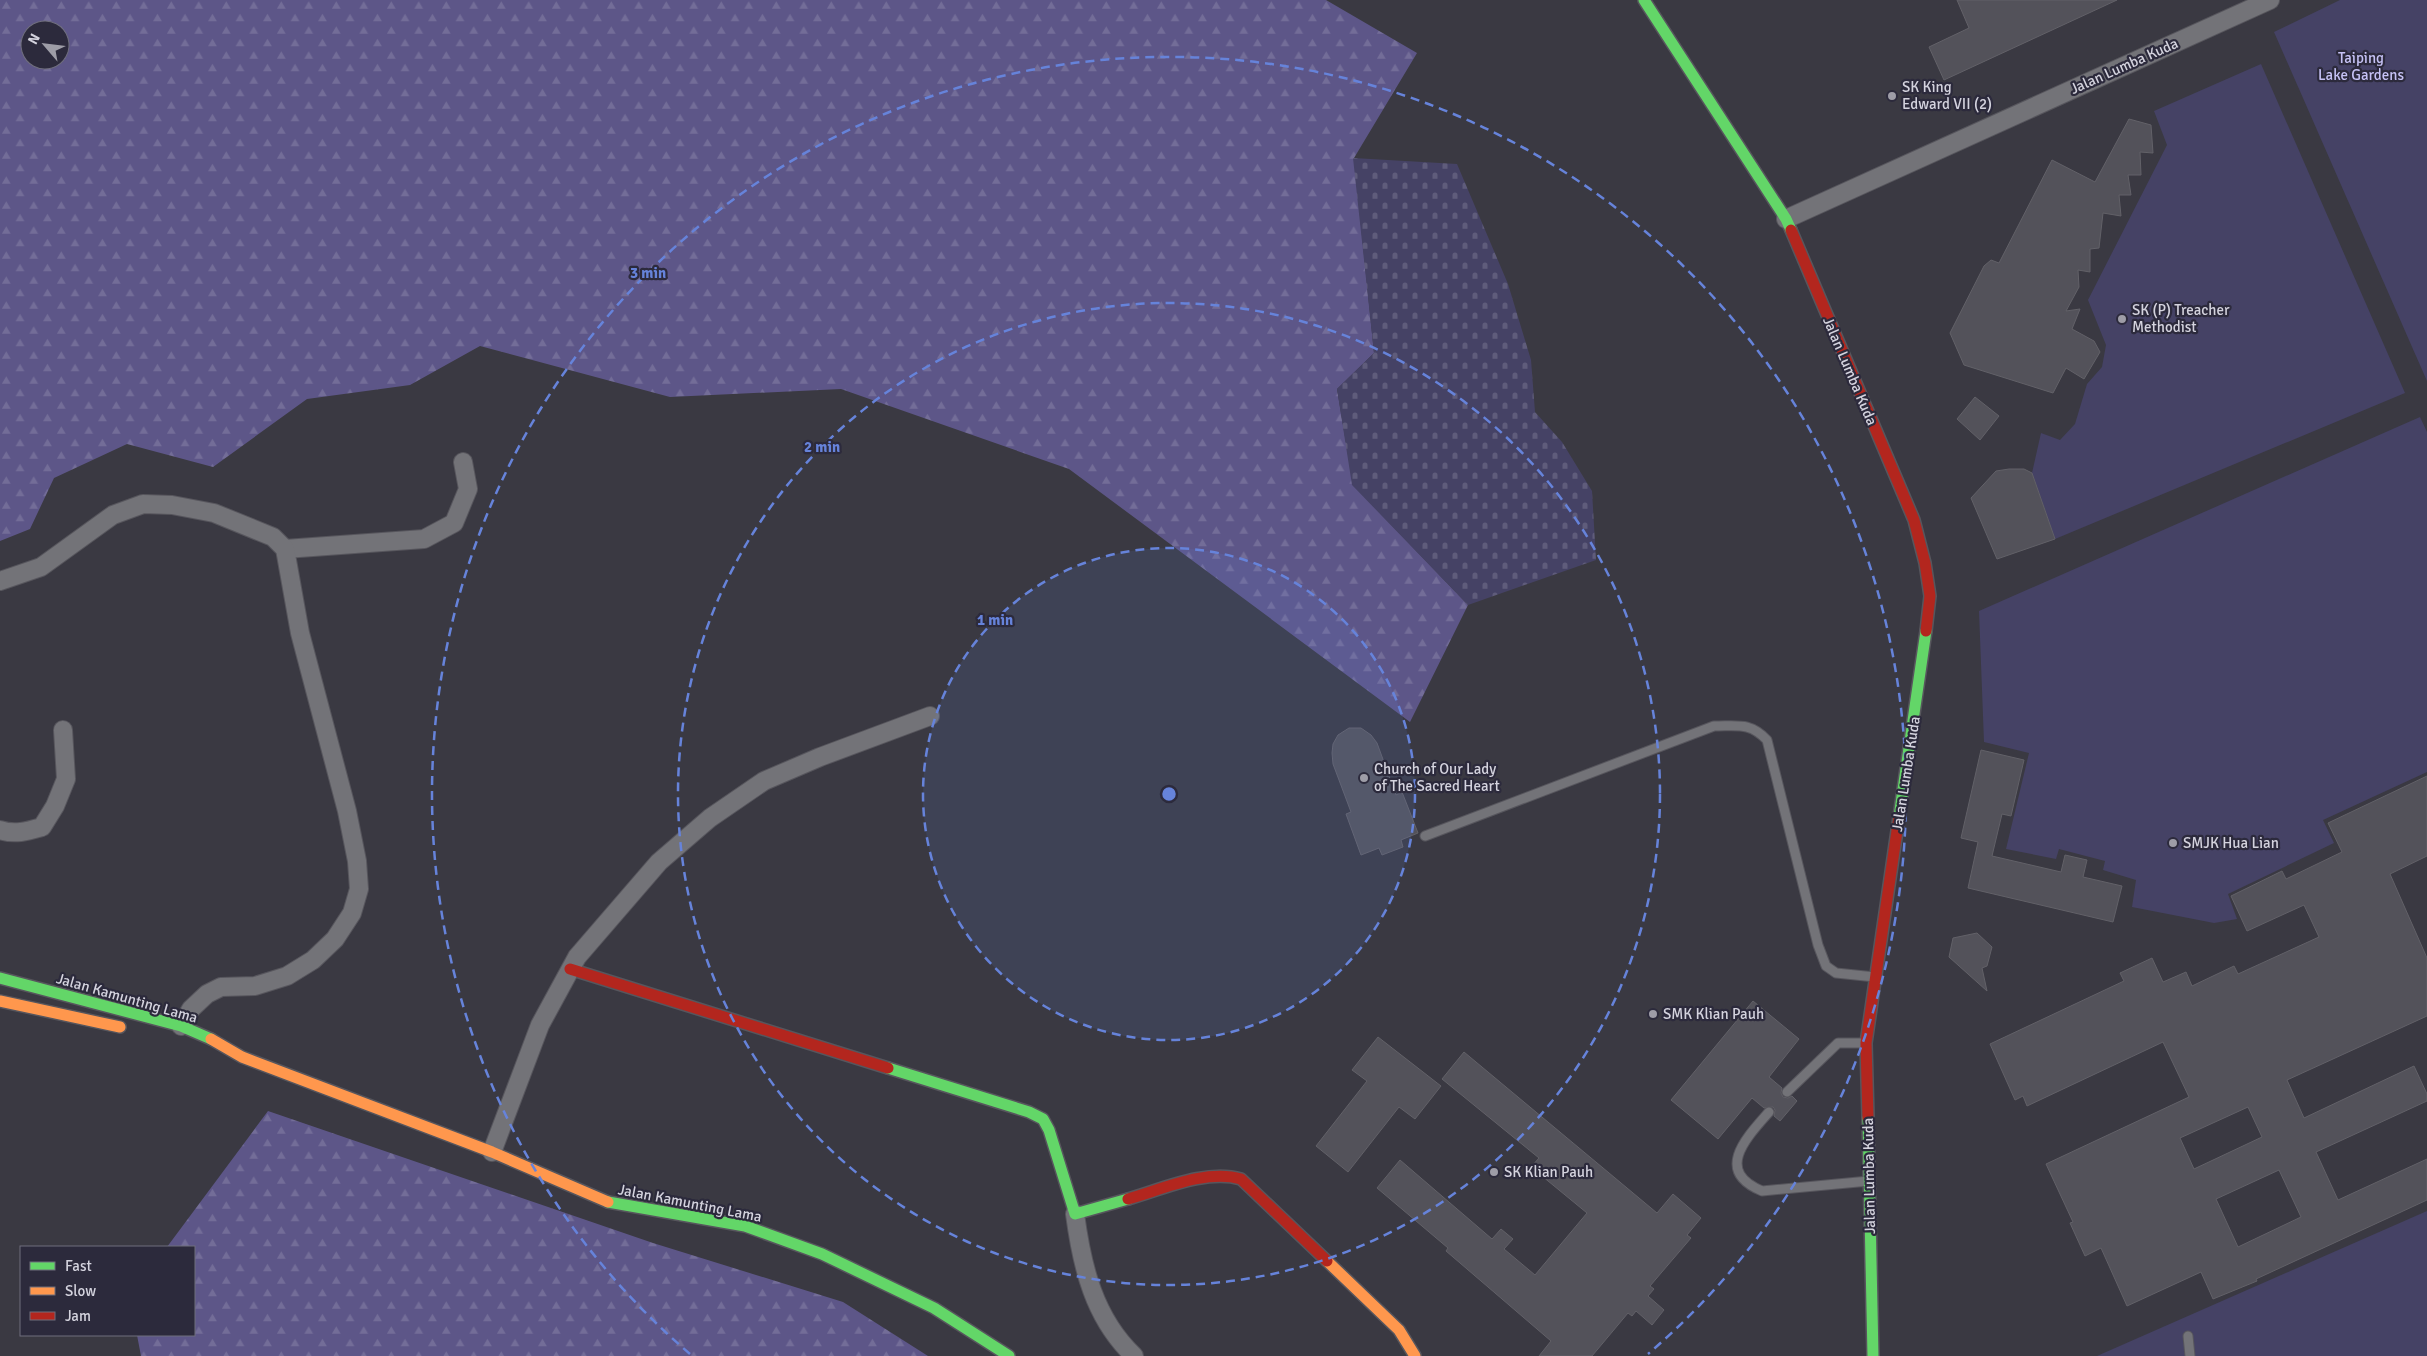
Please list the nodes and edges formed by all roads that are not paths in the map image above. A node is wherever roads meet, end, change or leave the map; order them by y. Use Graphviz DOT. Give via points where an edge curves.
graph roads {
  1 [pos="1644,0"];
  2 [pos="2270,0"];
  3 [pos="1786,219"];
  4 [pos="463,462"];
  5 [pos="285,549"];
  6 [pos="0,581"];
  7 [pos="930,716"];
  8 [pos="62,730"];
  9 [pos="0,830"];
  10 [pos="1425,836"];
  11 [pos="570,969"];
  12 [pos="0,978"];
  13 [pos="1876,978"];
  14 [pos="0,1001"];
  15 [pos="20,1007"];
  16 [pos="0,1013"];
  17 [pos="181,1026"];
  18 [pos="129,1028"];
  19 [pos="165,1034"];
  20 [pos="1866,1043"];
  21 [pos="242,1057"];
  22 [pos="1787,1092"];
  23 [pos="1769,1112"];
  24 [pos="492,1152"];
  25 [pos="1869,1182"];
  26 [pos="1075,1214"];
  27 [pos="2188,1336"];
  28 [pos="1009,1356"];
  29 [pos="1134,1356"];
  30 [pos="1415,1356"];
  31 [pos="1874,1356"];
  32 [pos="2190,1356"];
  1 -- 3 [label="street, Jalan Lumba Kuda"];
  2 -- 3 [label="street, Jalan Lumba Kuda"];
  3 -- 13 [label="street, Jalan Lumba Kuda" via="1914,520 1930,596 1926,645"];
  4 -- 5 [label="street" via="468,489 454,523 424,539"];
  5 -- 6 [label="street" via="273,537 214,513 172,504 143,504 114,515 41,567"];
  5 -- 17 [label="street" via="300,633 358,861 359,889 352,913 335,939 313,960 287,976 255,986 221,987 207,994 191,1009"];
  7 -- 11 [label="street" via="820,757 764,782 710,818 659,862"];
  8 -- 9 [label="street" via="66,779 51,813 42,826 24,832"];
  10 -- 13 [label="lane" via="1714,726 1756,728 1767,740 1826,966 1836,973"];
  11 -- 24 [label="street" via="540,1025"];
  11 -- 26 [label="street" via="1029,1112 1043,1119 1050,1130"];
  12 -- 17 [label="street, Jalan Kamunting Lama"];
  13 -- 20 [label="street, Jalan Lumba Kuda"];
  14 -- 15 [label="street, Jalan Kamunting Lama"];
  15 -- 16 [label="street"];
  15 -- 18 [label="street, Jalan Kamunting Lama"];
  17 -- 19 [label="street" via="173,1034"];
  17 -- 21 [label="street, Jalan Kamunting Lama"];
  17 -- 21 [label="street, Jalan Kamunting Lama" via="182,1034 189,1042 214,1052"];
  20 -- 22 [label="lane" via="1838,1043"];
  20 -- 25 [label="street, Jalan Lumba Kuda"];
  21 -- 24 [label="street, Jalan Kamunting Lama"];
  23 -- 25 [label="lane" via="1745,1139 1736,1166 1752,1187 1762,1191"];
  24 -- 28 [label="street, Jalan Kamunting Lama" via="610,1203 745,1226 822,1254 934,1308"];
  25 -- 31 [label="street, Jalan Lumba Kuda"];
  26 -- 29 [label="street" via="1080,1252 1092,1295 1108,1325"];
  26 -- 30 [label="street" via="1199,1179 1227,1175 1241,1178 1399,1330"];
  27 -- 32 [label="lane"];
}
